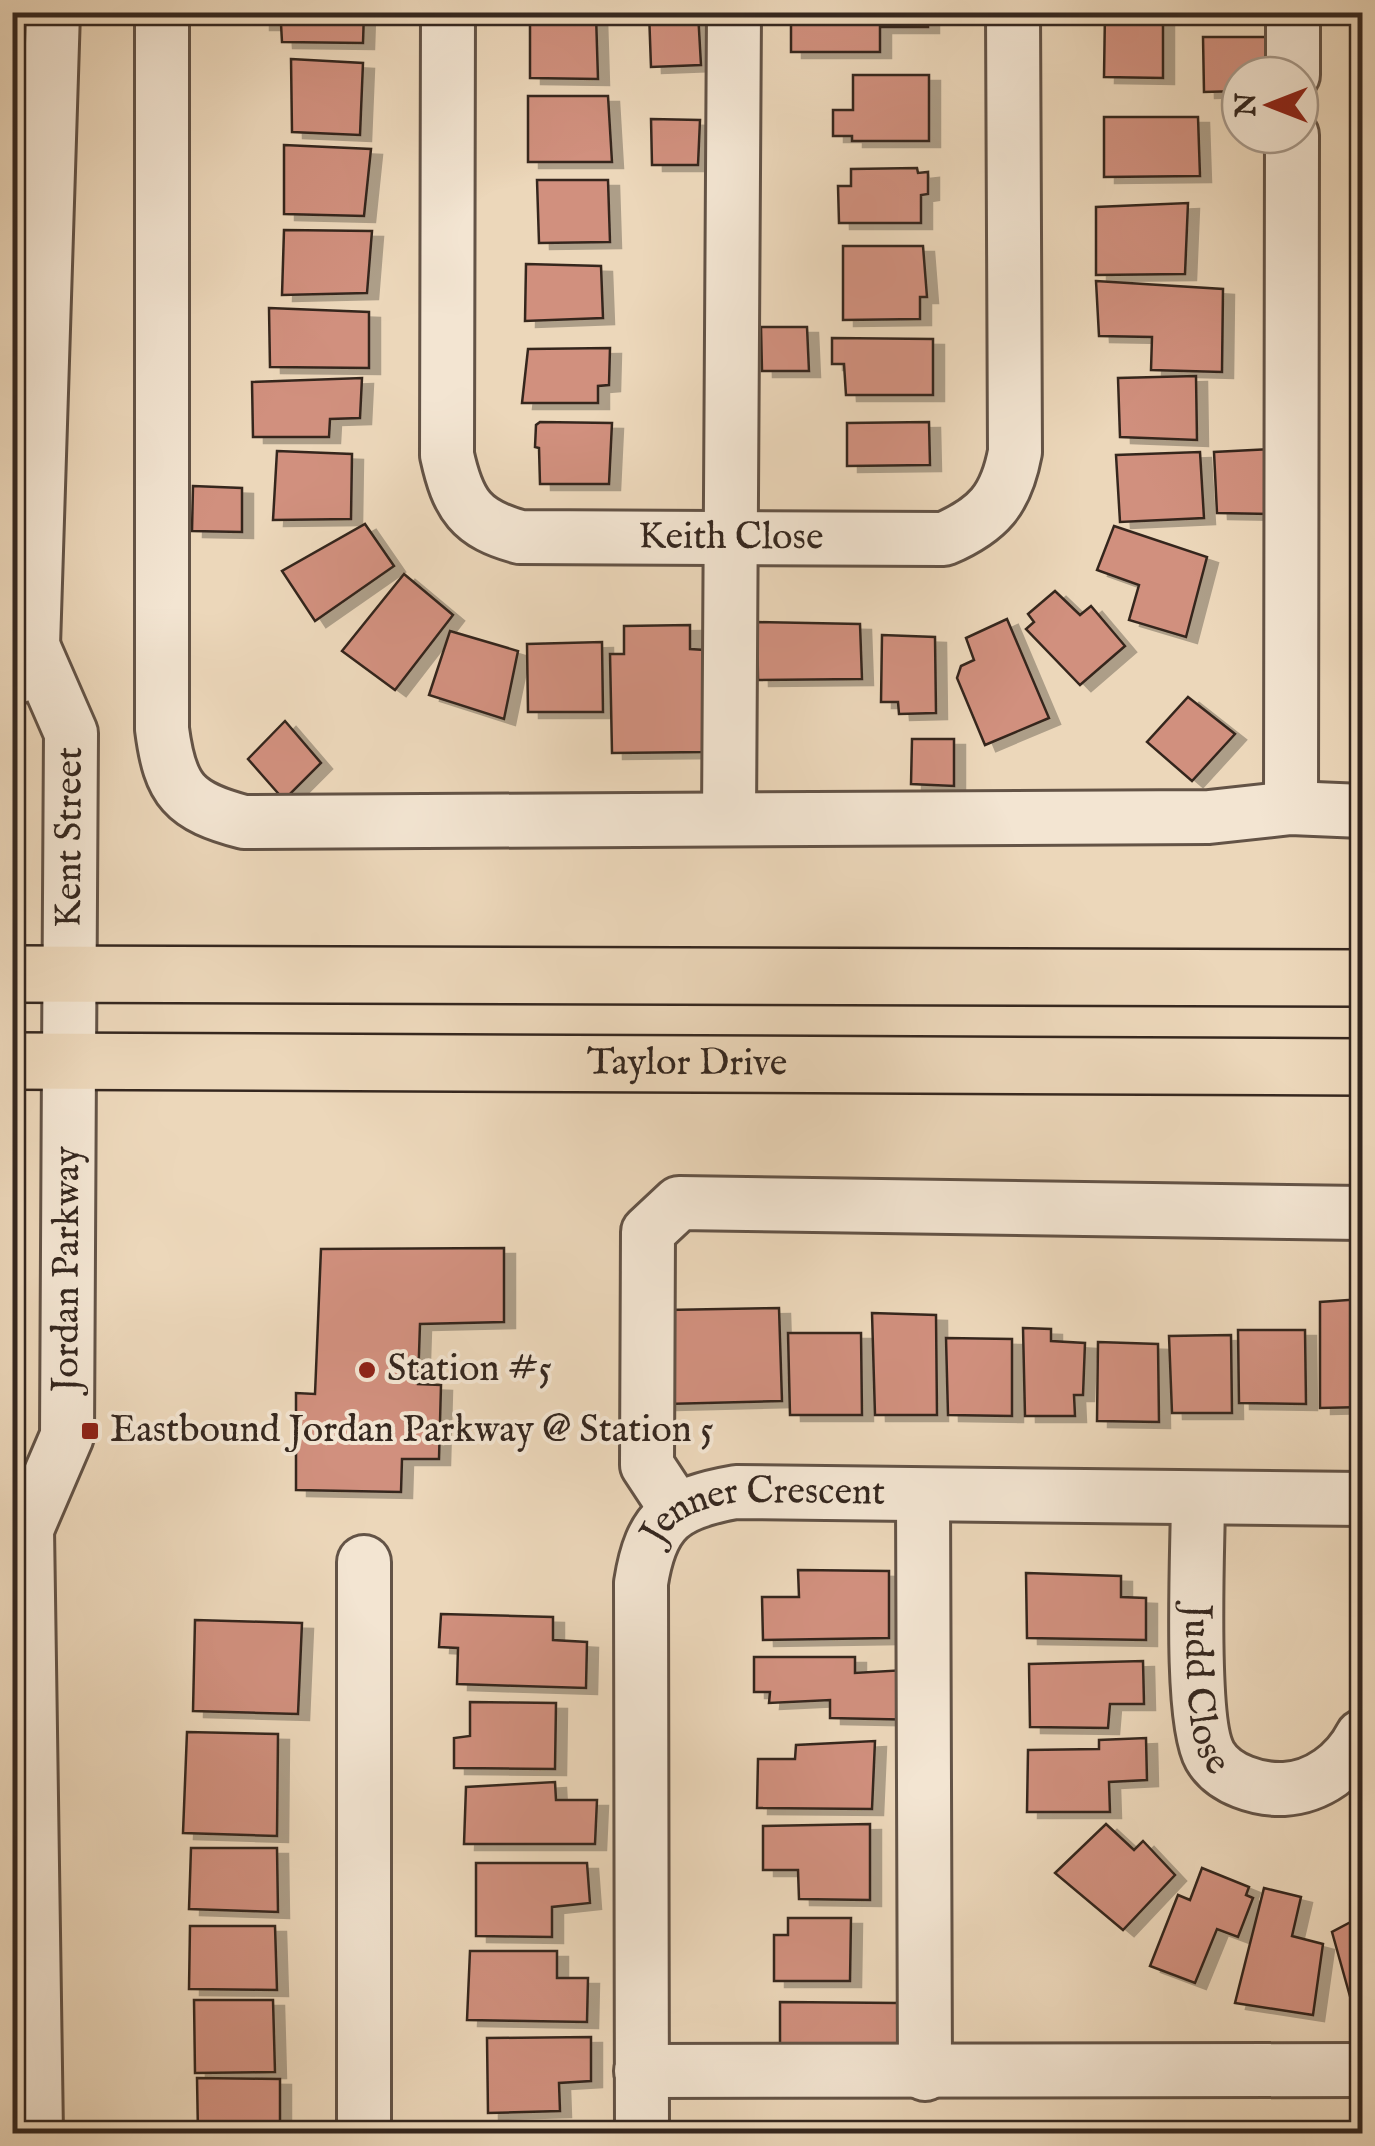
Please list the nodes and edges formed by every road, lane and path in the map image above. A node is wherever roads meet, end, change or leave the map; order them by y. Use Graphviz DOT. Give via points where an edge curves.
graph roads {
  1 [pos="53,12"];
  2 [pos="162,12"];
  3 [pos="448,12"];
  4 [pos="734,12"];
  5 [pos="1013,12"];
  6 [pos="1293,12"];
  7 [pos="1292,55"];
  8 [pos="1292,155"];
  9 [pos="31,171"];
  10 [pos="27,455"];
  11 [pos="730,538"];
  12 [pos="23,666"];
  13 [pos="1291,808"];
  14 [pos="1362,811"];
  15 [pos="729,818"];
  16 [pos="12,974"];
  17 [pos="70,975"];
  18 [pos="1362,978"];
  19 [pos="12,1062"];
  20 [pos="70,1062"];
  21 [pos="1362,1068"];
  22 [pos="1362,1213"];
  23 [pos="923,1495"];
  24 [pos="1198,1498"];
  25 [pos="1362,1499"];
  26 [pos="20,1510"];
  27 [pos="676,1510"];
  28 [pos="364,1562"];
  29 [pos="1362,1736"];
  30 [pos="22,2044"];
  31 [pos="1362,2070"];
  32 [pos="642,2071"];
  33 [pos="925,2074"];
  34 [pos="36,2134"];
  35 [pos="364,2134"];
  36 [pos="642,2134"];
  1 -- 9 [label="street, Kent Street"];
  2 -- 15 [label="street" via="162,730 167,768 183,796 206,812 244,822"];
  3 -- 11 [label="street, Keith Close" via="447,455 468,511 486,528 520,537"];
  4 -- 11 [label="street"];
  5 -- 11 [label="street, Keith Close" via="1015,452 1009,483 992,512 944,539"];
  6 -- 7 [label="street"];
  8 -- 13 [label="street"];
  9 -- 10 [label="street, Kent Street"];
  10 -- 12 [label="street, Kent Street"];
  11 -- 15 [label="street"];
  12 -- 17 [label="street, Kent Street" via="71,733"];
  13 -- 14 [label="street"];
  13 -- 15 [label="street" via="1209,817"];
  16 -- 17 [label="main road"];
  17 -- 18 [label="main road"];
  17 -- 20 [label="street, Kent Street"];
  19 -- 20 [label="main road, Taylor Drive"];
  20 -- 21 [label="main road, Taylor Drive"];
  20 -- 26 [label="street, Jordan Parkway" via="67,1436"];
  22 -- 27 [label="street" via="679,1202 648,1232 647,1465"];
  23 -- 24 [label="street, Jenner Crescent"];
  23 -- 27 [label="street, Jenner Crescent" via="736,1492"];
  23 -- 33 [label="street"];
  24 -- 25 [label="street, Jenner Crescent"];
  24 -- 29 [label="street, Judd Close" via="1199,1716 1210,1756 1224,1772 1253,1786 1286,1789 1319,1780 1348,1760"];
  26 -- 30 [label="street, Jordan Parkway"];
  27 -- 32 [label="street, Jenner Crescent" via="656,1530 642,1584"];
  28 -- 35 [label="street"];
  30 -- 34 [label="street, Jordan Parkway"];
  31 -- 33 [label="street"];
  32 -- 33 [label="street"];
  32 -- 36 [label="street, Jenner Crescent"];
}
